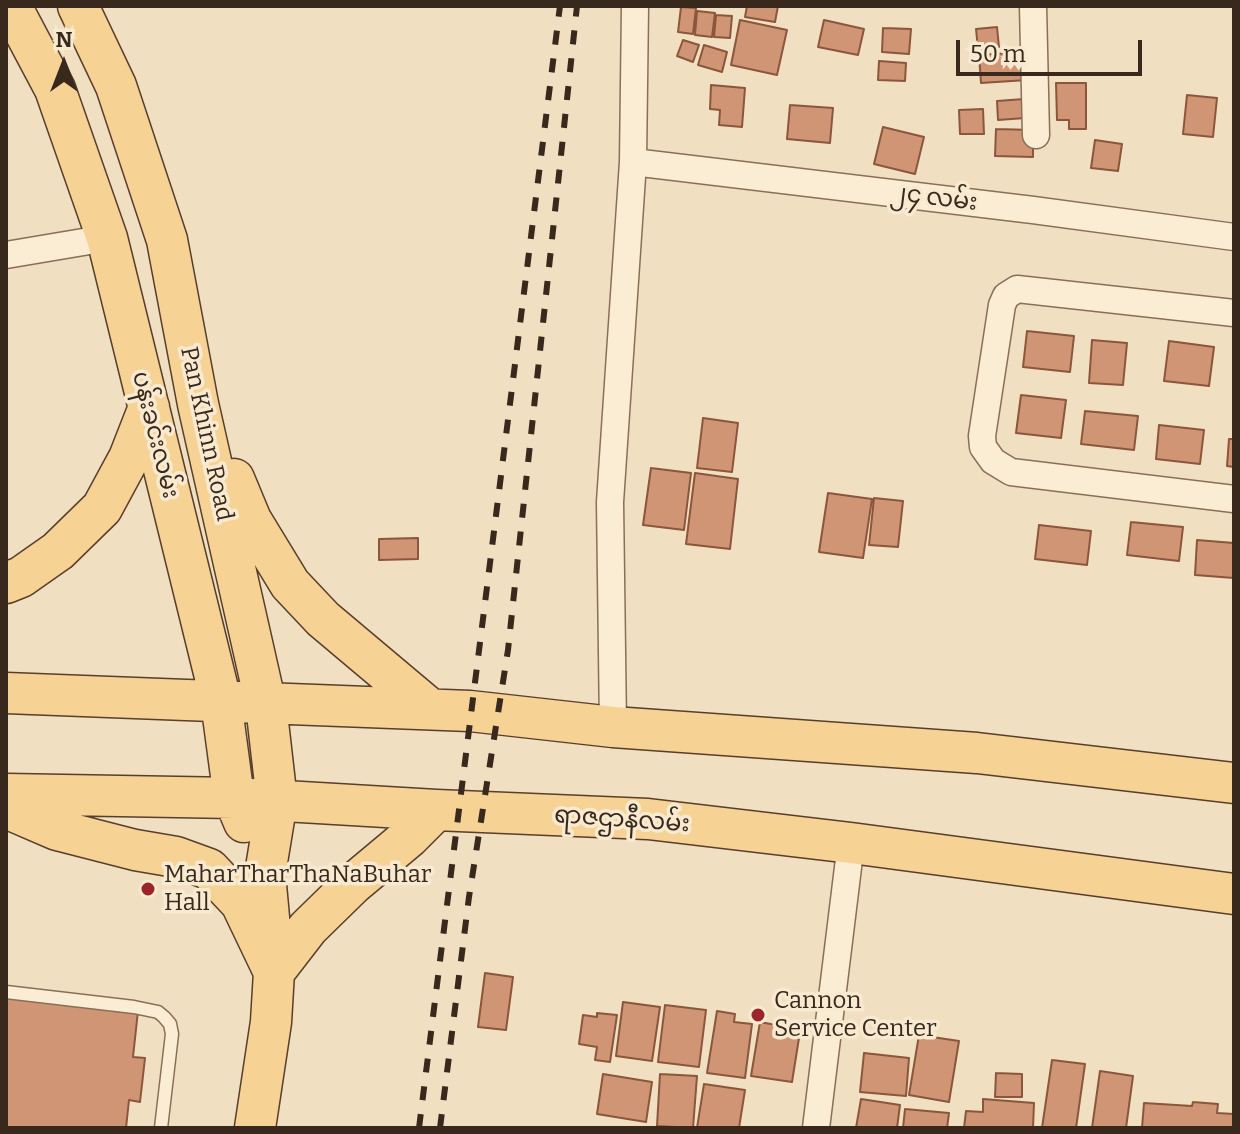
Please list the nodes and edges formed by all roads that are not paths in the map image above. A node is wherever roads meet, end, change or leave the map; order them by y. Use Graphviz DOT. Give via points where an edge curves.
graph roads {
  1 [pos="11,6"];
  2 [pos="78,6"];
  3 [pos="635,6"];
  4 [pos="1033,6"];
  5 [pos="1036,135"];
  6 [pos="633,162"];
  7 [pos="1234,237"];
  8 [pos="107,238"];
  9 [pos="6,255"];
  10 [pos="1234,313"];
  11 [pos="198,404"];
  12 [pos="149,407"];
  13 [pos="1234,499"];
  14 [pos="6,583"];
  15 [pos="6,693"];
  16 [pos="221,701"];
  17 [pos="266,705"];
  18 [pos="430,709"];
  19 [pos="613,727"];
  20 [pos="1234,783"];
  21 [pos="6,794"];
  22 [pos="234,798"];
  23 [pos="277,801"];
  24 [pos="6,808"];
  25 [pos="436,810"];
  26 [pos="851,843"];
  27 [pos="265,874"];
  28 [pos="1234,894"];
  29 [pos="274,972"];
  30 [pos="6,992"];
  31 [pos="161,1128"];
  32 [pos="255,1128"];
  33 [pos="816,1128"];
  1 -- 8 [label="main road, ပန်းခင်းလမ်း" via="55,89"];
  2 -- 11 [label="main road, Pan Khinn Road" via="116,86 167,240"];
  3 -- 6 [label="street"];
  4 -- 5 [label="street"];
  6 -- 7 [label="street, ၂၄ လမ်း"];
  6 -- 19 [label="street" via="610,502"];
  8 -- 9 [label="street"];
  8 -- 12 [label="main road, ပန်းခင်းလမ်း"];
  10 -- 13 [label="street" via="1017,289 1002,305 982,436 993,461 1011,472"];
  11 -- 17 [label="main road, Pan Khinn Road"];
  11 -- 18 [label="main road" via="251,520 290,584 323,619"];
  12 -- 14 [label="main road" via="102,508 58,551"];
  12 -- 16 [label="main road, ပန်းခင်းလမ်း"];
  15 -- 16 [label="main road"];
  16 -- 17 [label="main road"];
  16 -- 22 [label="main road, ပန်းခင်းလမ်း"];
  17 -- 18 [label="main road"];
  17 -- 23 [label="main road, Pan Khinn Road"];
  18 -- 19 [label="main road"];
  19 -- 20 [label="main road" via="977,753"];
  21 -- 22 [label="main road, ရာဇဌာနီလမ်း"];
  22 -- 23 [label="main road, ရာဇဌာနီလမ်း"];
  22 -- 27 [label="main road, ပန်းခင်းလမ်း"];
  23 -- 25 [label="main road, ရာဇဌာနီလမ်း"];
  23 -- 27 [label="main road, Pan Khinn Road"];
  24 -- 29 [label="main road" via="57,830 209,869 241,903"];
  25 -- 26 [label="main road, ရာဇဌာနီလမ်း" via="648,819"];
  25 -- 29 [label="main road" via="308,928"];
  26 -- 28 [label="main road, ရာဇဌာနီလမ်း"];
  26 -- 33 [label="street"];
  27 -- 29 [label="main road"];
  29 -- 32 [label="main road"];
  30 -- 31 [label="lane" via="134,1007 164,1017 172,1034"];
}
